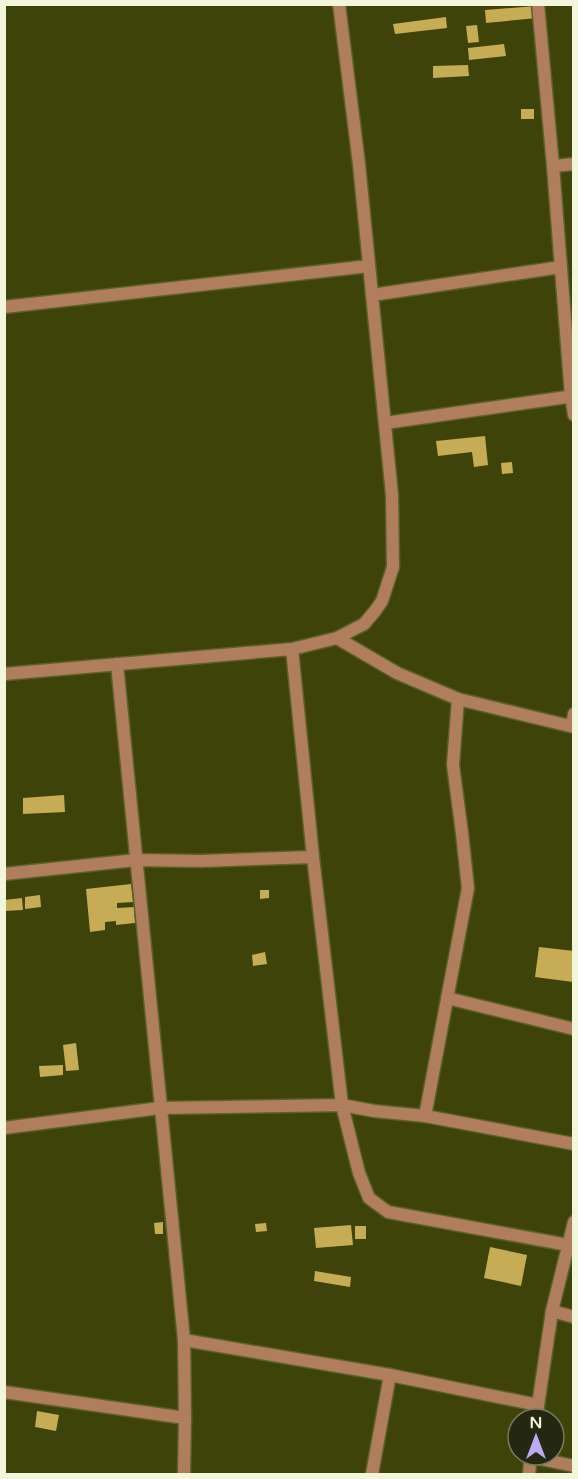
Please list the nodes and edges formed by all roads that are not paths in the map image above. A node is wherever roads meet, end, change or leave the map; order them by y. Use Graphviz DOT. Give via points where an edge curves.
graph roads {
  1 [pos="339,4"];
  2 [pos="538,4"];
  3 [pos="573,164"];
  4 [pos="553,166"];
  5 [pos="369,266"];
  6 [pos="561,267"];
  7 [pos="372,295"];
  8 [pos="4,307"];
  9 [pos="572,396"];
  10 [pos="573,416"];
  11 [pos="385,423"];
  12 [pos="337,638"];
  13 [pos="292,649"];
  14 [pos="117,664"];
  15 [pos="4,674"];
  16 [pos="458,699"];
  17 [pos="573,722"];
  18 [pos="313,857"];
  19 [pos="136,860"];
  20 [pos="4,874"];
  21 [pos="447,998"];
  22 [pos="573,1029"];
  23 [pos="342,1105"];
  24 [pos="160,1108"];
  25 [pos="425,1116"];
  26 [pos="4,1128"];
  27 [pos="573,1144"];
  28 [pos="573,1221"];
  29 [pos="568,1245"];
  30 [pos="552,1311"];
  31 [pos="573,1317"];
  32 [pos="184,1340"];
  33 [pos="390,1375"];
  34 [pos="4,1392"];
  35 [pos="538,1405"];
  36 [pos="185,1418"];
  37 [pos="184,1474"];
  38 [pos="372,1474"];
  1 -- 5 [label="street"];
  2 -- 4 [label="street"];
  3 -- 4 [label="street"];
  4 -- 6 [label="street"];
  5 -- 7 [label="street"];
  5 -- 8 [label="street"];
  6 -- 7 [label="street"];
  6 -- 9 [label="street"];
  7 -- 11 [label="street"];
  9 -- 10 [label="street"];
  9 -- 11 [label="street"];
  11 -- 12 [label="street" via="393,567 375,611 364,624"];
  12 -- 13 [label="street"];
  12 -- 16 [label="street" via="397,673"];
  13 -- 14 [label="street"];
  13 -- 18 [label="street"];
  14 -- 15 [label="street"];
  14 -- 19 [label="street"];
  16 -- 17 [label="street"];
  16 -- 21 [label="street" via="453,765 468,888"];
  18 -- 19 [label="street"];
  18 -- 23 [label="street"];
  19 -- 20 [label="street"];
  19 -- 24 [label="street"];
  21 -- 22 [label="street"];
  21 -- 25 [label="street"];
  23 -- 24 [label="street"];
  23 -- 25 [label="street"];
  23 -- 29 [label="street" via="369,1198 388,1212"];
  24 -- 26 [label="street"];
  24 -- 32 [label="street"];
  25 -- 27 [label="street"];
  28 -- 29 [label="street"];
  29 -- 30 [label="street"];
  30 -- 31 [label="street"];
  30 -- 35 [label="street"];
  32 -- 33 [label="street"];
  32 -- 36 [label="street"];
  33 -- 35 [label="street"];
  33 -- 38 [label="street"];
  34 -- 36 [label="street"];
  36 -- 37 [label="street"];
}
